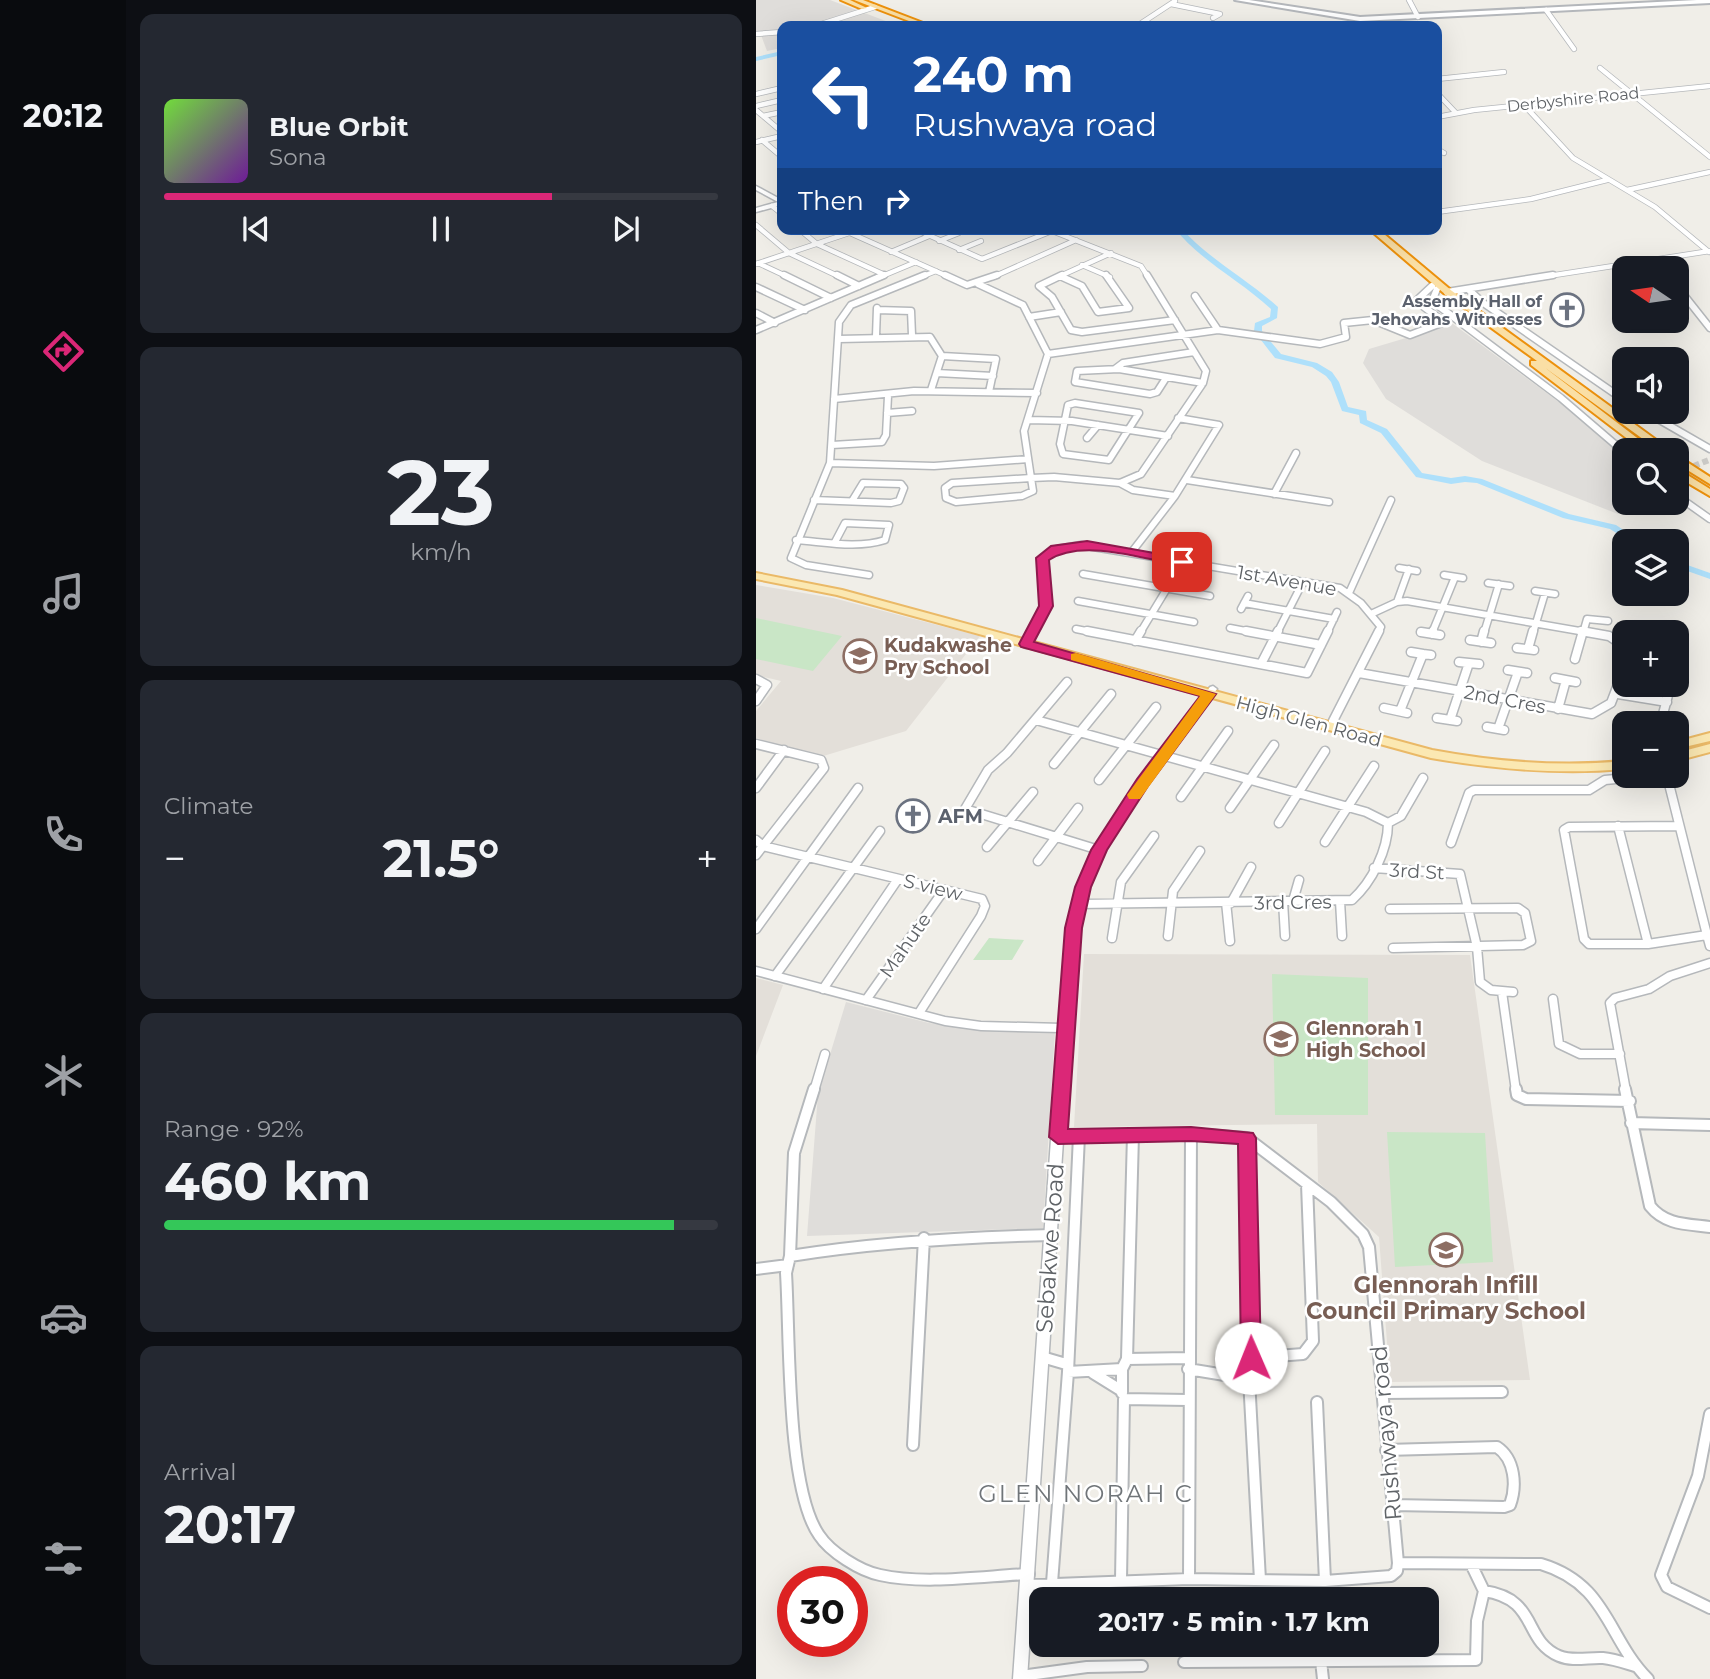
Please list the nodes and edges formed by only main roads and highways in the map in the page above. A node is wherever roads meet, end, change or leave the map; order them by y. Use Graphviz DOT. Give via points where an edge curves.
graph roads {
  1 [pos="844,0"];
  2 [pos="1238,0"];
  3 [pos="1710,1"];
  4 [pos="865,3"];
  5 [pos="903,21"];
  6 [pos="914,21"];
  7 [pos="1370,235"];
  8 [pos="1380,235"];
  9 [pos="1632,438"];
  10 [pos="1648,438"];
  11 [pos="1689,471"];
  12 [pos="1689,475"];
  13 [pos="1710,479"];
  14 [pos="1710,493"];
  15 [pos="756,570"];
  16 [pos="756,576"];
  17 [pos="1028,642"];
  18 [pos="1211,691"];
  19 [pos="1710,737"];
  20 [pos="1689,743"];
  21 [pos="1710,748"];
  22 [pos="1689,754"];
  23 [pos="1612,758"];
  24 [pos="1612,766"];
  1 -- 4 [label="highway"];
  2 -- 3 [label="main road" via="1360,19"];
  4 -- 5 [label="highway"];
  4 -- 6 [label="highway"];
  7 -- 9 [label="highway"];
  8 -- 10 [label="highway" via="1447,292"];
  11 -- 13 [label="highway"];
  12 -- 14 [label="highway"];
  15 -- 17 [label="main road, High Glen Road" via="843,587"];
  16 -- 17 [label="main road, High Glen Road" via="838,592"];
  17 -- 18 [label="main road, High Glen Road"];
  18 -- 23 [label="main road, High Glen Road" via="1473,755 1550,761"];
  18 -- 24 [label="main road, High Glen Road" via="1413,750 1478,763 1555,769"];
  19 -- 20 [label="main road"];
  21 -- 22 [label="main road"];
}
